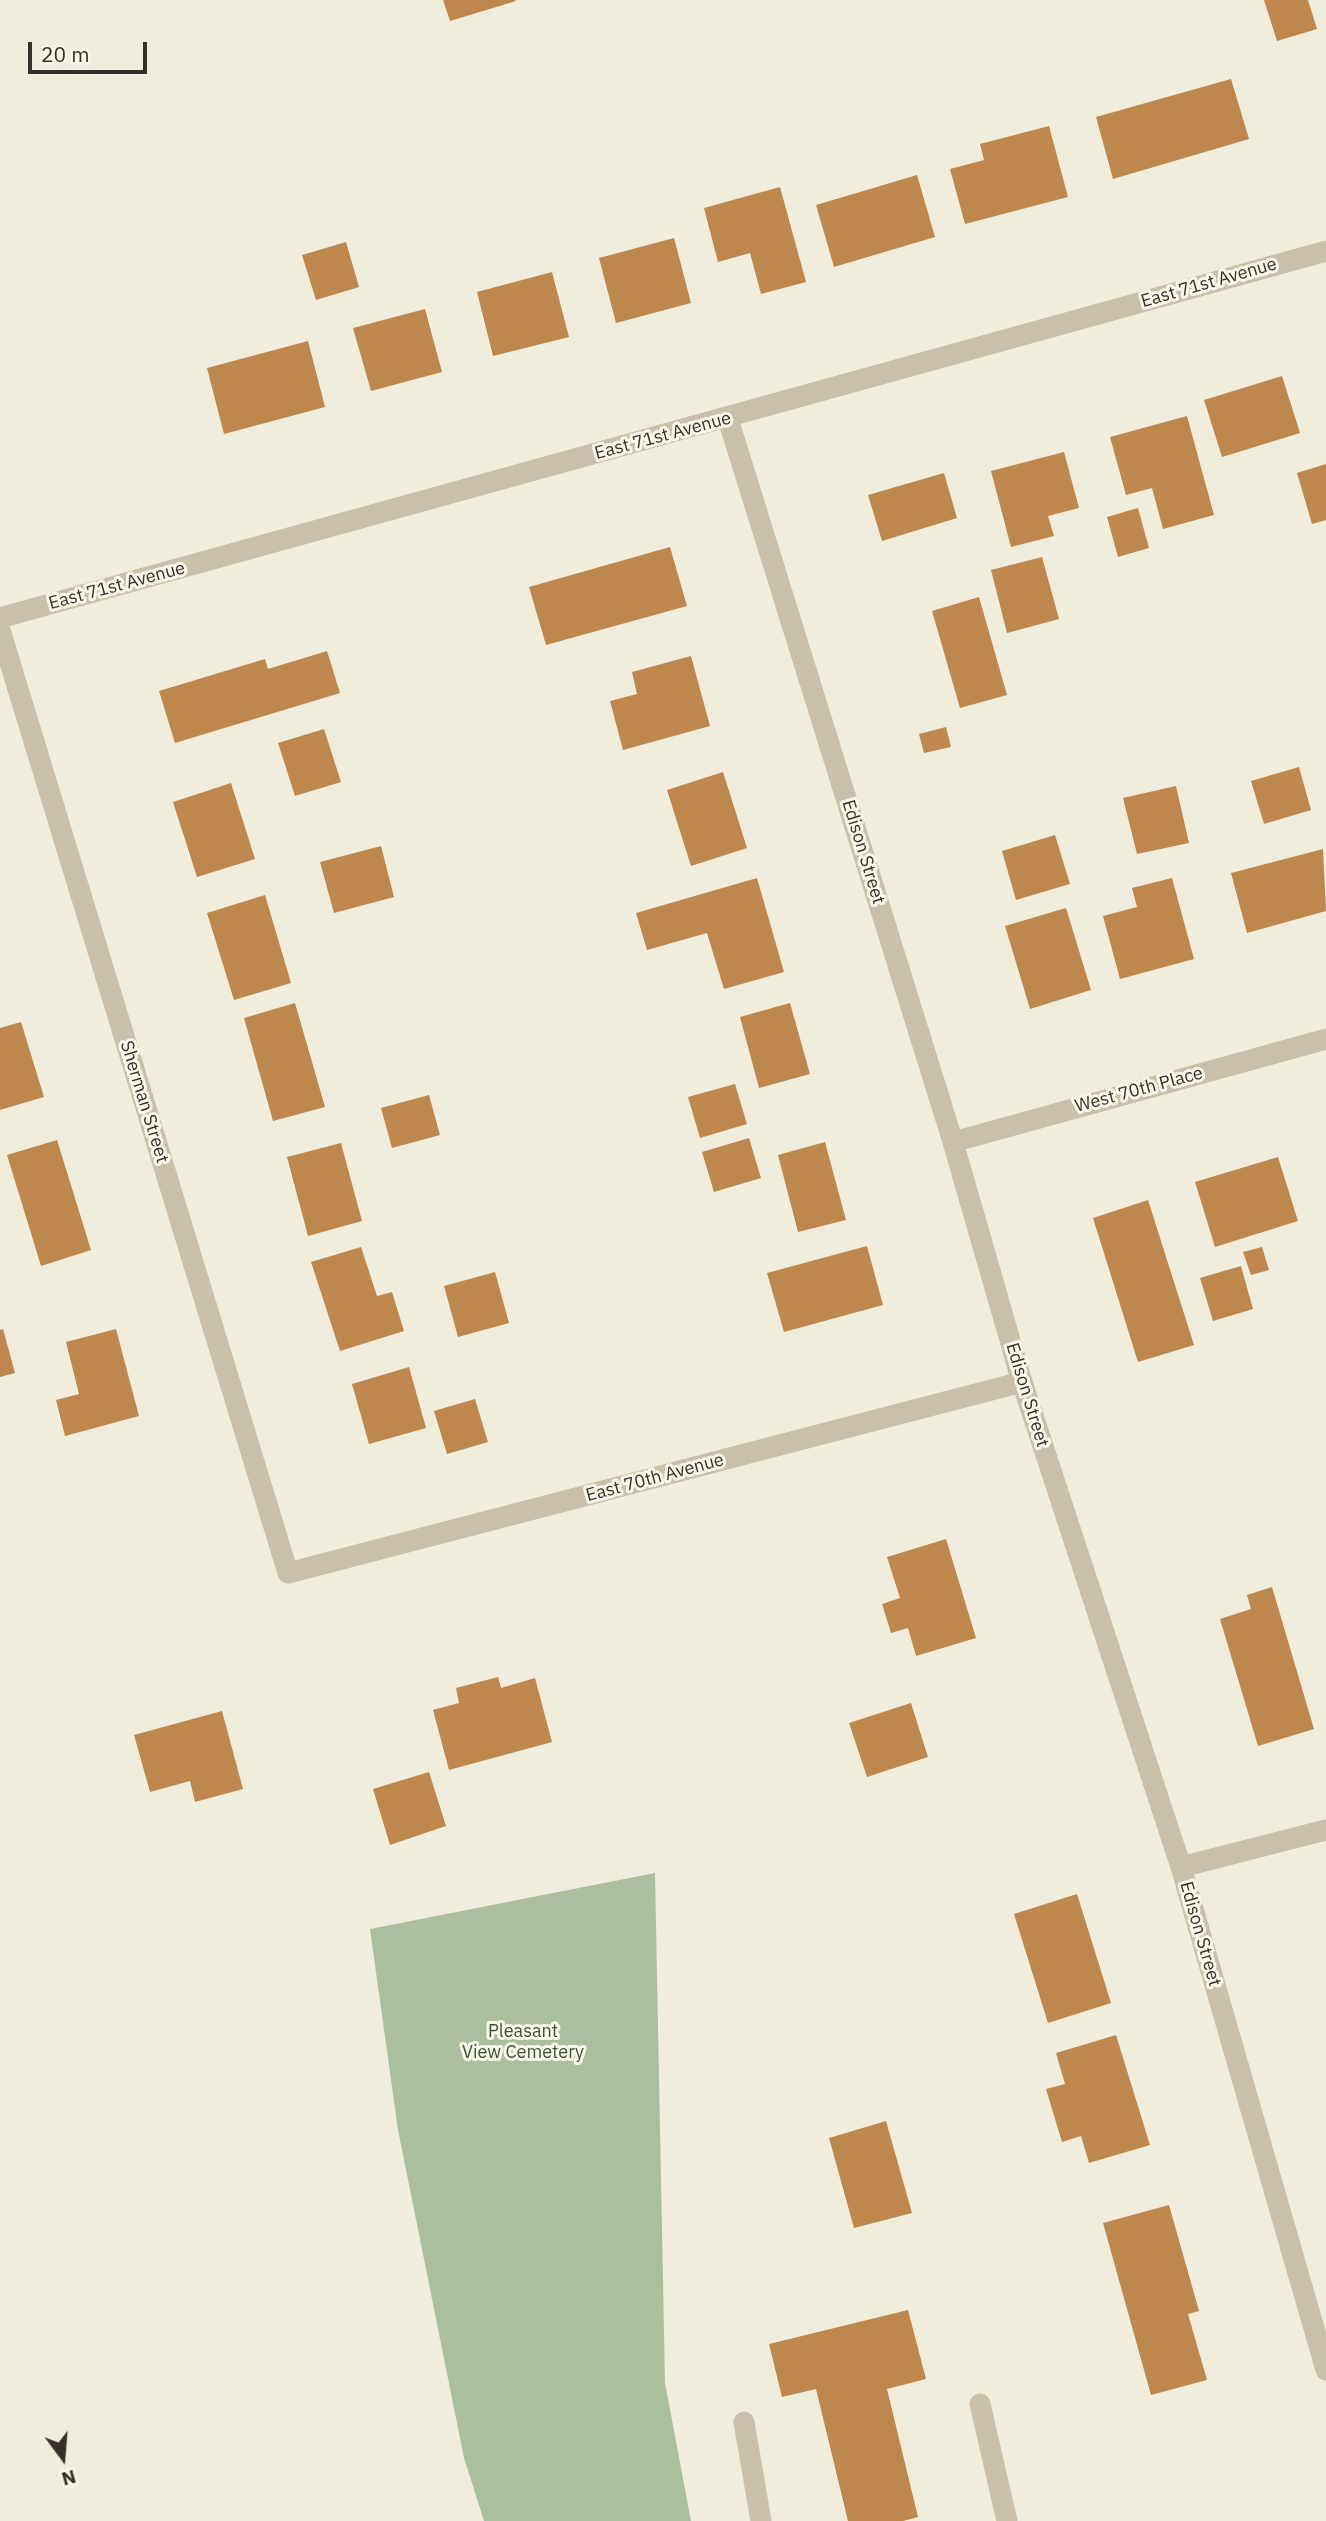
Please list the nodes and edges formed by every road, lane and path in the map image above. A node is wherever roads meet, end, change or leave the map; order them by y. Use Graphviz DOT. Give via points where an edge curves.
graph roads {
  1 [pos="1326,251"];
  2 [pos="728,419"];
  3 [pos="0,618"];
  4 [pos="0,630"];
  5 [pos="1326,1039"];
  6 [pos="953,1142"];
  7 [pos="1021,1382"];
  8 [pos="289,1573"];
  9 [pos="1326,1830"];
  10 [pos="1181,1867"];
  11 [pos="1326,2370"];
  12 [pos="980,2404"];
  13 [pos="744,2422"];
  14 [pos="761,2521"];
  15 [pos="1007,2521"];
  1 -- 2 [label="street, East 71st Avenue"];
  2 -- 3 [label="street, East 71st Avenue"];
  2 -- 6 [label="street, Edison Street"];
  4 -- 8 [label="street, Sherman Street"];
  5 -- 6 [label="street, West 70th Place"];
  6 -- 7 [label="street, Edison Street"];
  7 -- 8 [label="street, East 70th Avenue"];
  7 -- 10 [label="street, Edison Street"];
  9 -- 10 [label="street"];
  10 -- 11 [label="street, Edison Street"];
  12 -- 15 [label="street"];
  13 -- 14 [label="street"];
}
